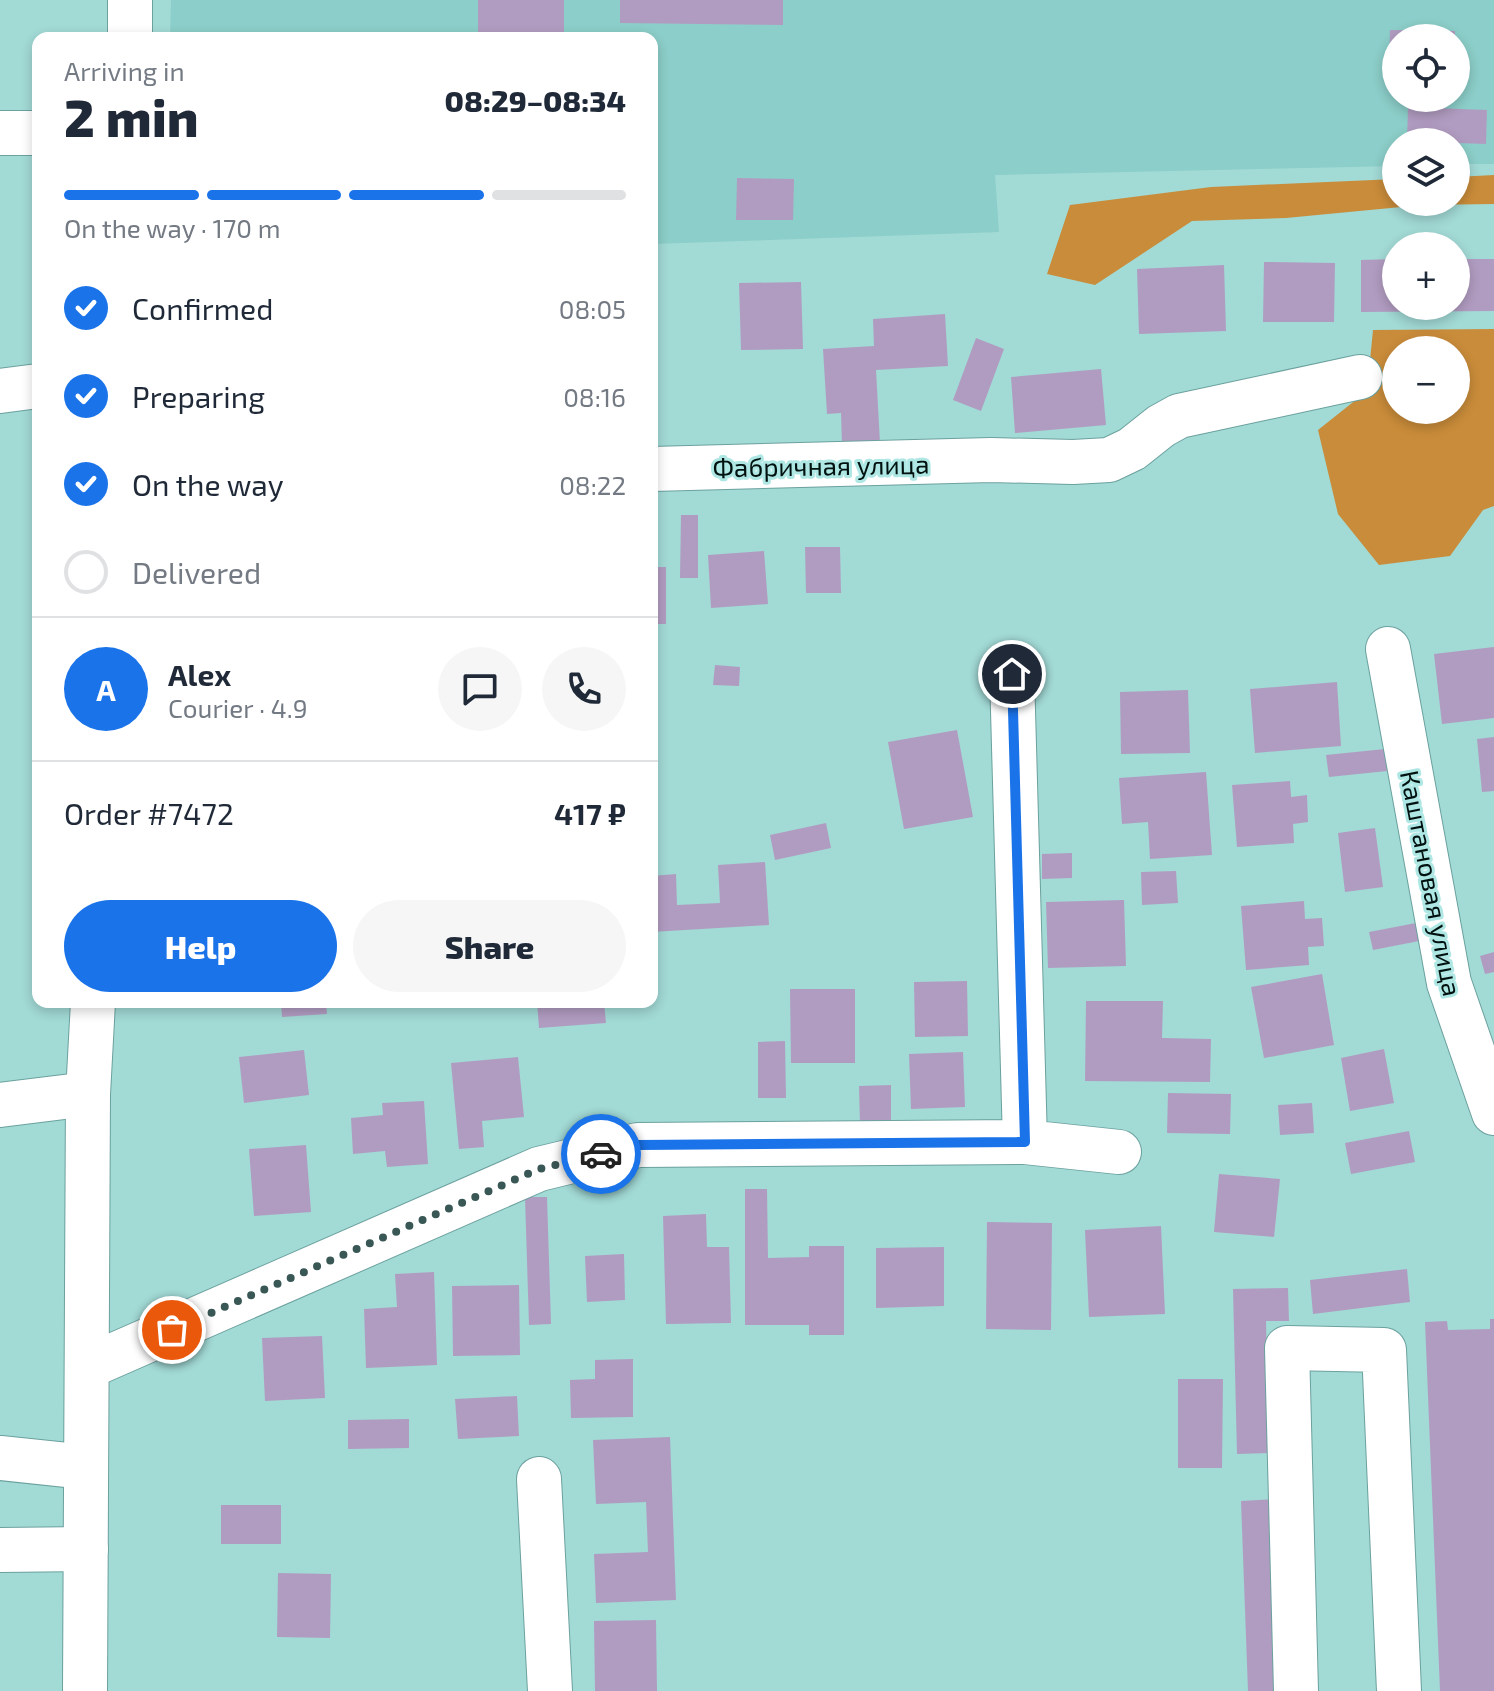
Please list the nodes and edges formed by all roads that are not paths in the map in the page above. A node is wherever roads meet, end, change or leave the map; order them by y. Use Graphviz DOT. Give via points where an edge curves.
graph roads {
  1 [pos="130,0"];
  2 [pos="130,32"];
  3 [pos="0,133"];
  4 [pos="32,133"];
  5 [pos="1360,377"];
  6 [pos="32,387"];
  7 [pos="0,391"];
  8 [pos="658,469"];
  9 [pos="1388,649"];
  10 [pos="1012,674"];
  11 [pos="93,1008"];
  12 [pos="88,1094"];
  13 [pos="0,1105"];
  14 [pos="1494,1113"];
  15 [pos="1025,1142"];
  16 [pos="1119,1152"];
  17 [pos="87,1367"];
  18 [pos="0,1458"];
  19 [pos="86,1467"];
  20 [pos="539,1479"];
  21 [pos="86,1549"];
  22 [pos="0,1550"];
  23 [pos="85,1691"];
  24 [pos="550,1691"];
  25 [pos="1296,1691"];
  26 [pos="1399,1691"];
  1 -- 2 [label="street"];
  3 -- 4 [label="street"];
  5 -- 8 [label="street, Фабричная улица" via="1179,416 1109,460"];
  6 -- 7 [label="street"];
  9 -- 14 [label="street, Каштановая улица" via="1449,983"];
  10 -- 15 [label="street"];
  11 -- 12 [label="street"];
  12 -- 13 [label="street"];
  12 -- 17 [label="street"];
  15 -- 16 [label="street"];
  15 -- 17 [label="street" via="638,1145 539,1169"];
  17 -- 19 [label="street"];
  18 -- 19 [label="street"];
  19 -- 21 [label="street"];
  20 -- 24 [label="street"];
  21 -- 22 [label="street"];
  21 -- 23 [label="street"];
  25 -- 26 [label="street" via="1287,1348 1384,1350"];
}
